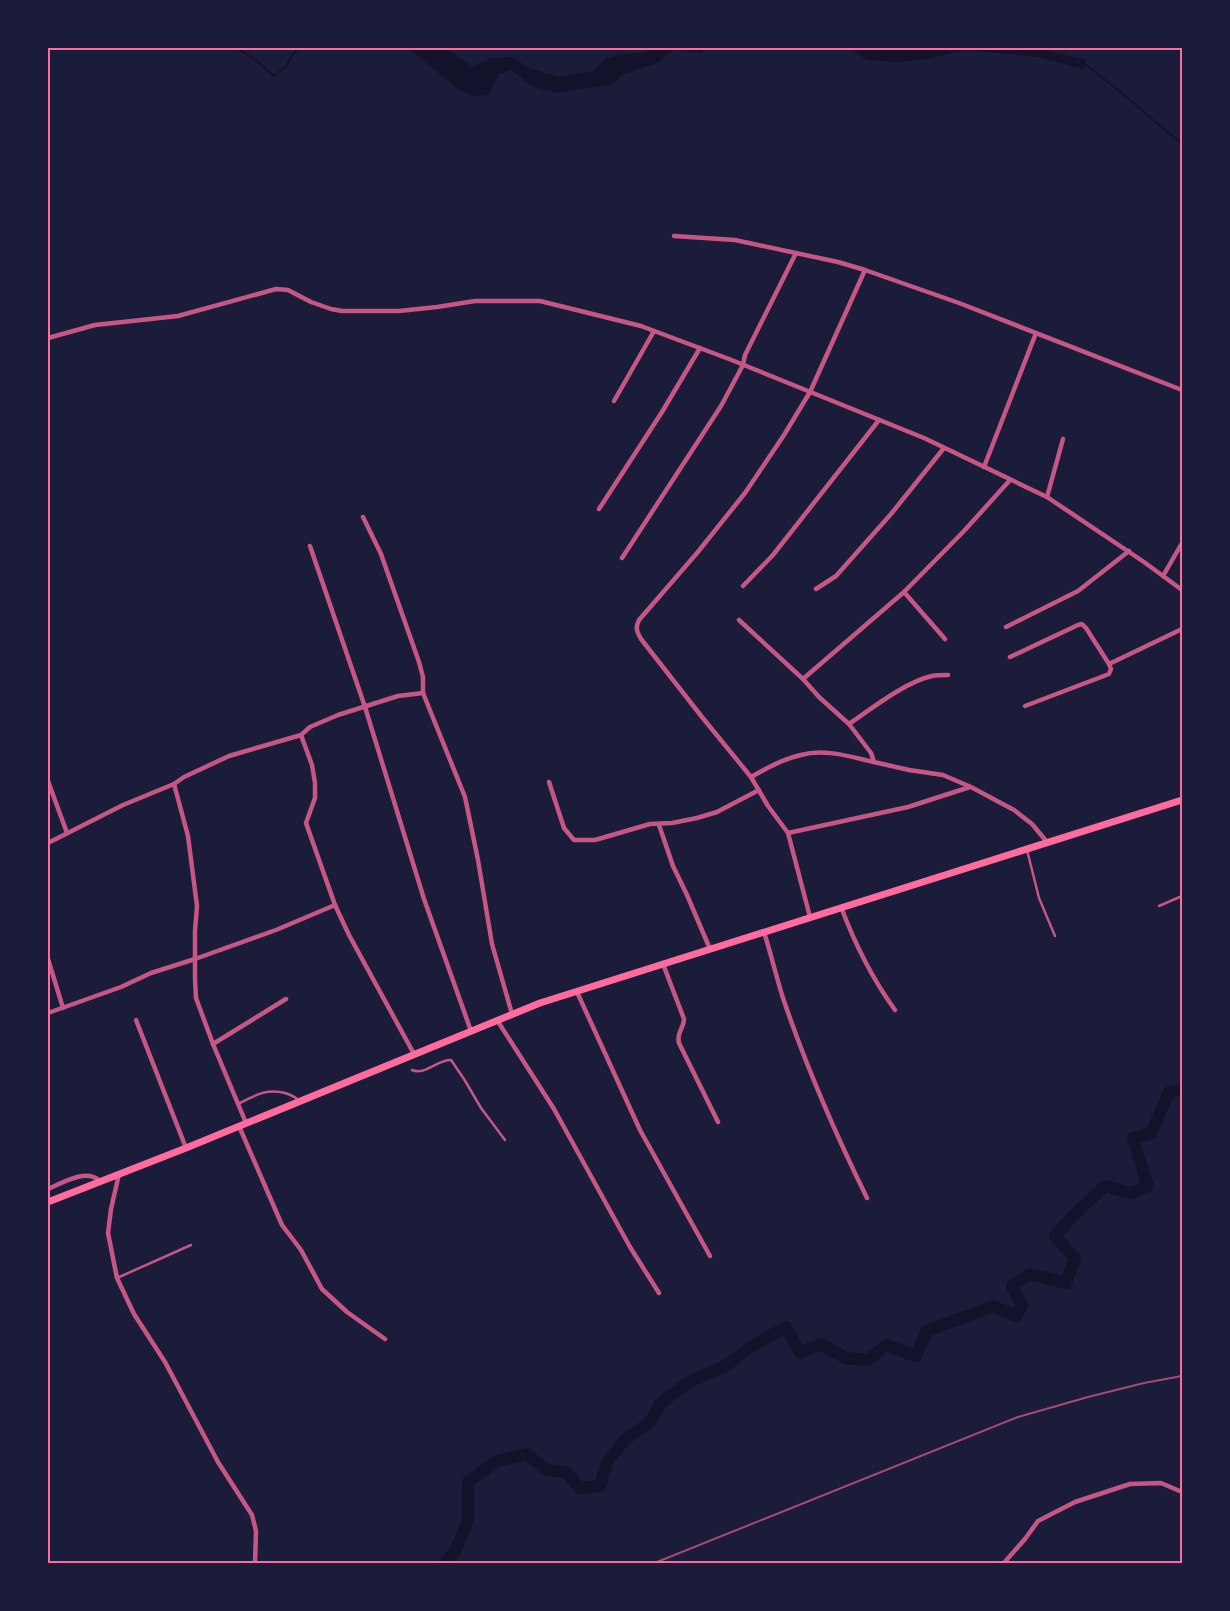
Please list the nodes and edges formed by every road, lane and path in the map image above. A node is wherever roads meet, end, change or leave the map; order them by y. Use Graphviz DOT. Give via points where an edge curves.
graph roads {
  1 [pos="674,236"];
  2 [pos="796,253"];
  3 [pos="865,270"];
  4 [pos="654,331"];
  5 [pos="1036,333"];
  6 [pos="48,338"];
  7 [pos="700,348"];
  8 [pos="742,365"];
  9 [pos="1182,390"];
  10 [pos="810,392"];
  11 [pos="614,401"];
  12 [pos="879,420"];
  13 [pos="1064,439"];
  14 [pos="944,448"];
  15 [pos="984,467"];
  16 [pos="1010,480"];
  17 [pos="1047,497"];
  18 [pos="599,509"];
  19 [pos="363,517"];
  20 [pos="1182,543"];
  21 [pos="310,546"];
  22 [pos="1129,551"];
  23 [pos="622,558"];
  24 [pos="1163,576"];
  25 [pos="743,586"];
  26 [pos="816,590"];
  27 [pos="1182,590"];
  28 [pos="904,592"];
  29 [pos="739,620"];
  30 [pos="1006,627"];
  31 [pos="1182,629"];
  32 [pos="945,638"];
  33 [pos="1010,657"];
  34 [pos="1109,664"];
  35 [pos="948,675"];
  36 [pos="803,678"];
  37 [pos="422,692"];
  38 [pos="1025,706"];
  39 [pos="365,707"];
  40 [pos="849,724"];
  41 [pos="301,735"];
  42 [pos="874,762"];
  43 [pos="751,777"];
  44 [pos="48,781"];
  45 [pos="549,782"];
  46 [pos="174,784"];
  47 [pos="971,787"];
  48 [pos="759,790"];
  49 [pos="1182,800"];
  50 [pos="659,825"];
  51 [pos="67,833"];
  52 [pos="788,833"];
  53 [pos="1047,842"];
  54 [pos="48,843"];
  55 [pos="1027,848"];
  56 [pos="1182,896"];
  57 [pos="335,905"];
  58 [pos="1158,906"];
  59 [pos="841,907"];
  60 [pos="810,917"];
  61 [pos="764,932"];
  62 [pos="1055,936"];
  63 [pos="710,949"];
  64 [pos="48,959"];
  65 [pos="195,960"];
  66 [pos="663,964"];
  67 [pos="577,992"];
  68 [pos="286,999"];
  69 [pos="63,1008"];
  70 [pos="895,1010"];
  71 [pos="48,1013"];
  72 [pos="512,1014"];
  73 [pos="136,1020"];
  74 [pos="497,1020"];
  75 [pos="471,1031"];
  76 [pos="212,1044"];
  77 [pos="414,1054"];
  78 [pos="412,1070"];
  79 [pos="300,1102"];
  80 [pos="238,1104"];
  81 [pos="718,1122"];
  82 [pos="243,1125"];
  83 [pos="505,1140"];
  84 [pos="186,1148"];
  85 [pos="120,1173"];
  86 [pos="100,1180"];
  87 [pos="48,1189"];
  88 [pos="867,1198"];
  89 [pos="48,1202"];
  90 [pos="191,1245"];
  91 [pos="710,1256"];
  92 [pos="117,1278"];
  93 [pos="659,1293"];
  94 [pos="385,1339"];
  95 [pos="1182,1492"];
  96 [pos="255,1564"];
  97 [pos="1003,1564"];
  1 -- 2 [label="street" via="735,240"];
  2 -- 3 [label="street"];
  2 -- 8 [label="street"];
  3 -- 5 [label="street"];
  3 -- 10 [label="street"];
  4 -- 6 [label="street" via="540,301 474,301 418,309 352,312 321,306 288,290 276,289 178,316 102,324"];
  4 -- 7 [label="street"];
  4 -- 11 [label="street"];
  5 -- 9 [label="street"];
  5 -- 15 [label="street"];
  7 -- 8 [label="street"];
  7 -- 18 [label="street"];
  8 -- 10 [label="street"];
  8 -- 23 [label="street" via="721,406"];
  10 -- 12 [label="street"];
  10 -- 43 [label="street" via="745,492 639,620 636,631"];
  12 -- 14 [label="street"];
  12 -- 25 [label="street" via="773,554"];
  13 -- 17 [label="street"];
  14 -- 15 [label="street"];
  14 -- 26 [label="street" via="836,576"];
  15 -- 16 [label="street"];
  16 -- 17 [label="street"];
  16 -- 28 [label="street"];
  17 -- 22 [label="street"];
  19 -- 37 [label="street" via="381,554 419,662"];
  20 -- 24 [label="street"];
  21 -- 39 [label="street"];
  22 -- 24 [label="street"];
  22 -- 30 [label="street" via="1078,591"];
  24 -- 27 [label="street"];
  28 -- 32 [label="street"];
  28 -- 36 [label="street"];
  29 -- 36 [label="street"];
  31 -- 34 [label="street"];
  33 -- 34 [label="street" via="1082,624"];
  34 -- 38 [label="street" via="1109,674"];
  35 -- 40 [label="street" via="931,676 914,683"];
  36 -- 40 [label="street"];
  37 -- 39 [label="street"];
  37 -- 72 [label="street" via="465,797 492,944"];
  39 -- 41 [label="street" via="310,727"];
  39 -- 75 [label="street" via="424,899"];
  40 -- 42 [label="street"];
  41 -- 46 [label="street" via="228,756"];
  41 -- 57 [label="street" via="315,782 315,798 306,823"];
  42 -- 43 [label="street" via="843,755 802,754"];
  42 -- 47 [label="street" via="943,775"];
  43 -- 48 [label="street"];
  44 -- 51 [label="street"];
  45 -- 50 [label="street" via="564,828 574,840 595,840 650,824"];
  46 -- 51 [label="street"];
  46 -- 65 [label="street" via="188,836 197,906"];
  47 -- 52 [label="street" via="908,807"];
  47 -- 53 [label="street" via="1014,810"];
  48 -- 50 [label="street" via="717,812"];
  48 -- 52 [label="street"];
  49 -- 53 [label="main road"];
  50 -- 63 [label="street" via="673,866"];
  51 -- 54 [label="street"];
  52 -- 60 [label="street"];
  53 -- 55 [label="main road"];
  55 -- 59 [label="main road"];
  55 -- 62 [label="lane" via="1038,898"];
  56 -- 58 [label="lane"];
  57 -- 65 [label="street"];
  57 -- 77 [label="street"];
  59 -- 60 [label="main road"];
  59 -- 70 [label="street" via="855,943"];
  60 -- 61 [label="main road"];
  61 -- 63 [label="main road"];
  61 -- 88 [label="street" via="783,997 812,1075"];
  63 -- 66 [label="main road"];
  64 -- 69 [label="street"];
  65 -- 69 [label="street" via="151,973"];
  65 -- 76 [label="street" via="196,998"];
  66 -- 67 [label="main road"];
  66 -- 81 [label="street" via="684,1019 678,1033 679,1043"];
  67 -- 72 [label="main road"];
  67 -- 91 [label="street" via="640,1130"];
  68 -- 76 [label="street"];
  69 -- 71 [label="street"];
  72 -- 74 [label="main road"];
  73 -- 84 [label="street"];
  74 -- 75 [label="main road"];
  74 -- 93 [label="street" via="554,1109"];
  75 -- 77 [label="main road"];
  76 -- 80 [label="street"];
  77 -- 79 [label="main road"];
  78 -- 83 [label="lane" via="420,1072 451,1060"];
  79 -- 80 [label="lane" via="291,1095 268,1091"];
  79 -- 82 [label="main road"];
  80 -- 82 [label="street"];
  82 -- 84 [label="main road"];
  82 -- 94 [label="street" via="282,1225 301,1250 322,1289"];
  84 -- 85 [label="main road"];
  85 -- 86 [label="main road"];
  85 -- 92 [label="street" via="108,1233"];
  86 -- 87 [label="street" via="87,1175"];
  86 -- 89 [label="main road"];
  90 -- 92 [label="lane"];
  92 -- 96 [label="street" via="218,1462 250,1510 256,1531"];
  95 -- 97 [label="street" via="1161,1484 1130,1484 1075,1502 1038,1521"];
}
